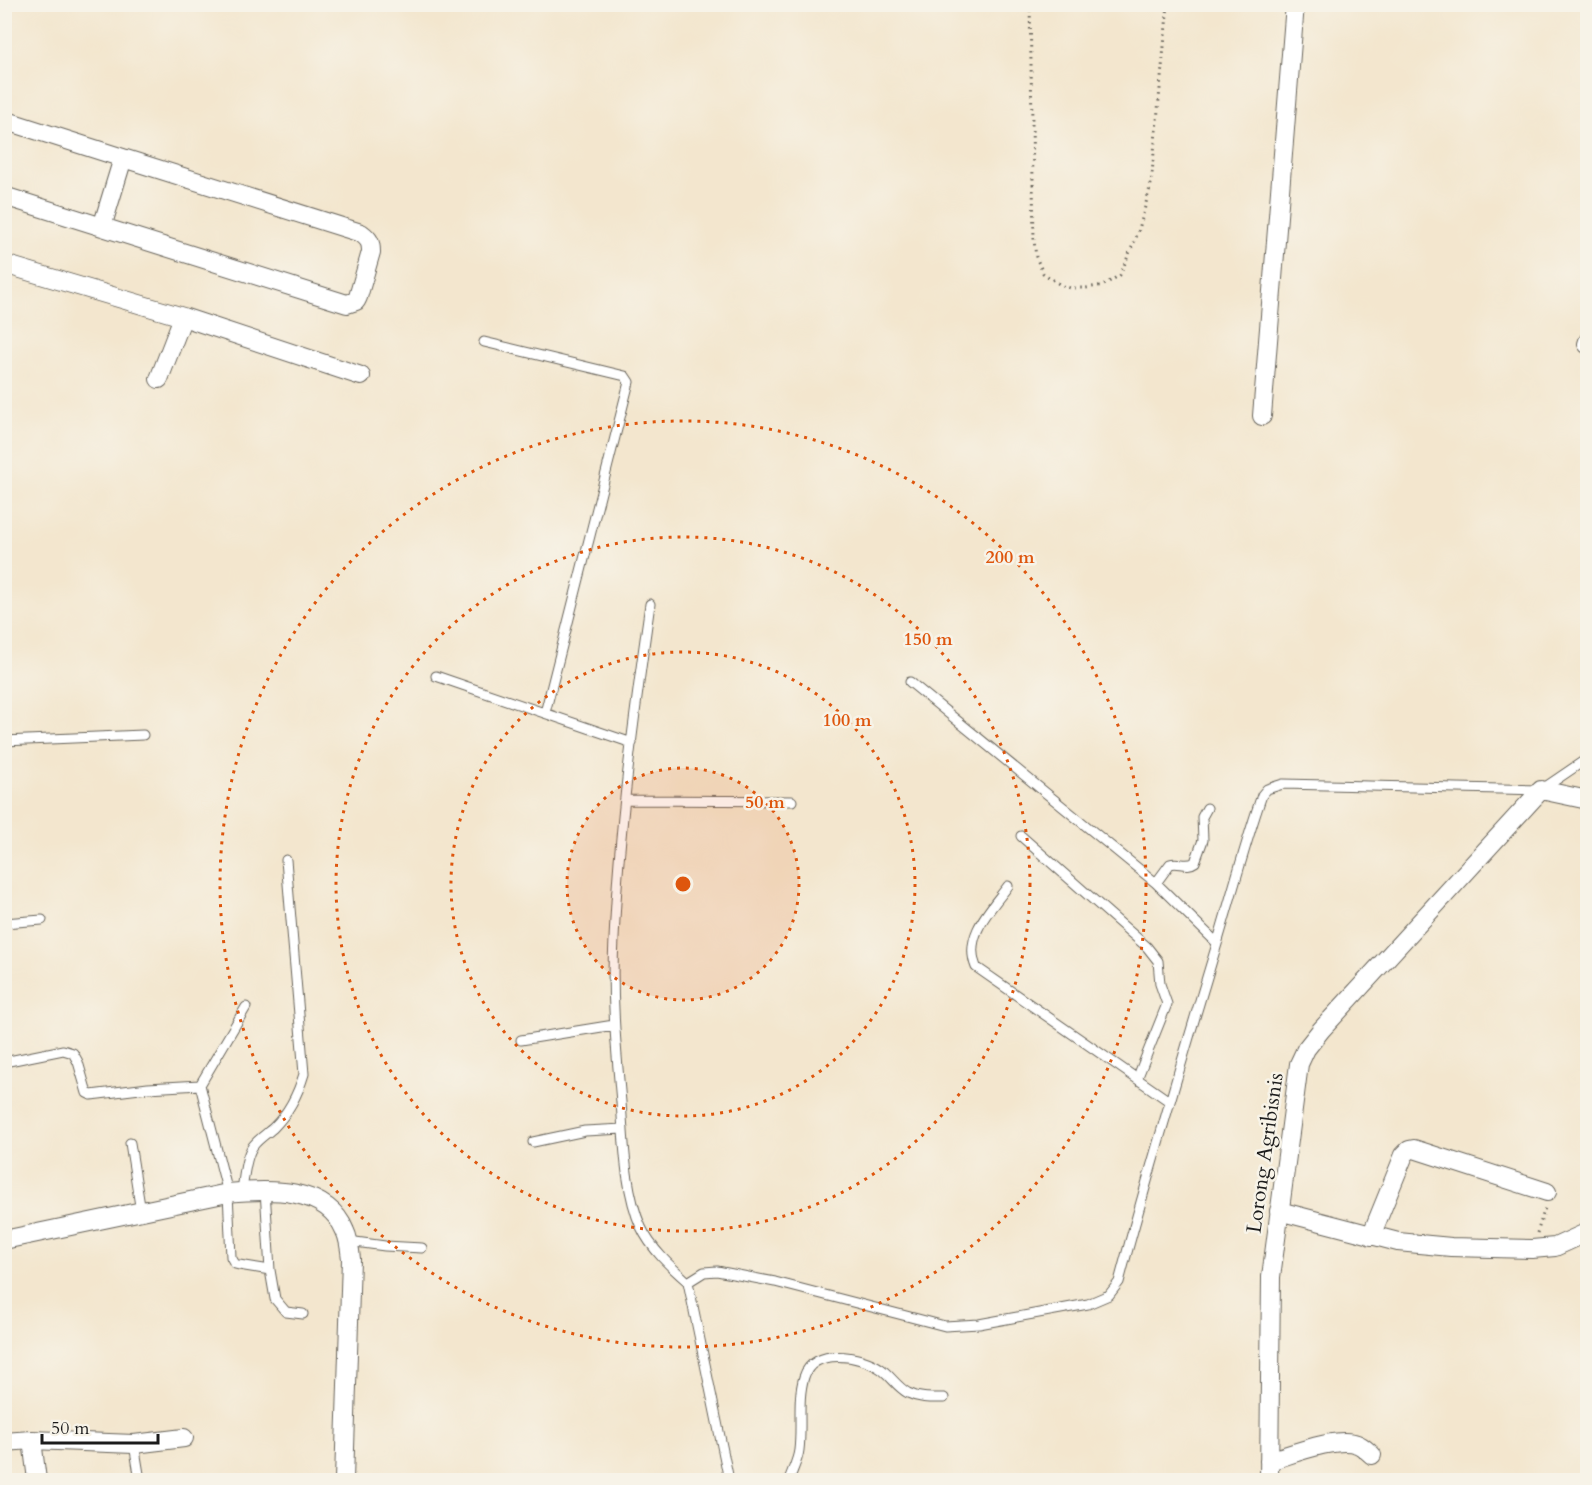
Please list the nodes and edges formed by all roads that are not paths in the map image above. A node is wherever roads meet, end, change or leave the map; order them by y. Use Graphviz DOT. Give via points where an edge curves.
graph roads {
  1 [pos="1295,4"];
  2 [pos="4,120"];
  3 [pos="123,158"];
  4 [pos="4,196"];
  5 [pos="102,227"];
  6 [pos="4,264"];
  7 [pos="183,317"];
  8 [pos="484,342"];
  9 [pos="361,376"];
  10 [pos="159,379"];
  11 [pos="1262,416"];
  12 [pos="650,604"];
  13 [pos="436,676"];
  14 [pos="910,682"];
  15 [pos="545,713"];
  16 [pos="143,735"];
  17 [pos="4,741"];
  18 [pos="632,743"];
  19 [pos="1587,758"];
  20 [pos="1541,790"];
  21 [pos="626,800"];
  22 [pos="1587,800"];
  23 [pos="792,801"];
  24 [pos="1207,808"];
  25 [pos="1021,836"];
  26 [pos="286,860"];
  27 [pos="1156,883"];
  28 [pos="1008,886"];
  29 [pos="42,920"];
  30 [pos="4,923"];
  31 [pos="1217,942"];
  32 [pos="246,1008"];
  33 [pos="614,1025"];
  34 [pos="521,1040"];
  35 [pos="4,1062"];
  36 [pos="1137,1079"];
  37 [pos="200,1085"];
  38 [pos="1169,1101"];
  39 [pos="623,1129"];
  40 [pos="533,1142"];
  41 [pos="130,1143"];
  42 [pos="265,1190"];
  43 [pos="235,1192"];
  44 [pos="1547,1192"];
  45 [pos="1280,1211"];
  46 [pos="141,1212"];
  47 [pos="1587,1232"];
  48 [pos="1371,1236"];
  49 [pos="4,1240"];
  50 [pos="348,1241"];
  51 [pos="422,1248"];
  52 [pos="270,1270"];
  53 [pos="688,1282"];
  54 [pos="303,1314"];
  55 [pos="944,1398"];
  56 [pos="184,1438"];
  57 [pos="32,1440"];
  58 [pos="4,1443"];
  59 [pos="134,1444"];
  60 [pos="1372,1455"];
  61 [pos="1269,1461"];
  62 [pos="37,1480"];
  63 [pos="140,1480"];
  64 [pos="344,1480"];
  65 [pos="729,1480"];
  66 [pos="789,1480"];
  67 [pos="1269,1480"];
  1 -- 11 [label="street"];
  2 -- 3 [label="street"];
  3 -- 5 [label="street"];
  3 -- 5 [label="street" via="362,233 371,244 360,292 356,302 347,304"];
  4 -- 5 [label="street"];
  6 -- 7 [label="street"];
  7 -- 9 [label="street"];
  7 -- 10 [label="street"];
  8 -- 15 [label="lane" via="625,376 629,382"];
  12 -- 18 [label="lane"];
  13 -- 15 [label="lane"];
  14 -- 27 [label="lane"];
  15 -- 18 [label="lane"];
  16 -- 17 [label="lane"];
  18 -- 21 [label="lane"];
  19 -- 20 [label="lane"];
  20 -- 22 [label="street"];
  20 -- 31 [label="lane" via="1283,784 1268,789 1262,795 1243,851"];
  20 -- 45 [label="street, Lorong Agribisnis" via="1306,1049 1299,1064"];
  21 -- 23 [label="lane"];
  21 -- 33 [label="lane" via="614,940"];
  24 -- 27 [label="lane" via="1201,823 1203,843 1195,862 1186,866 1170,864"];
  25 -- 36 [label="lane" via="1158,961 1167,1004"];
  26 -- 43 [label="lane" via="304,1074 293,1103 253,1146"];
  27 -- 31 [label="lane"];
  28 -- 36 [label="lane" via="976,930 976,967"];
  29 -- 30 [label="lane"];
  31 -- 38 [label="lane"];
  32 -- 37 [label="lane"];
  33 -- 34 [label="lane"];
  33 -- 39 [label="lane"];
  35 -- 37 [label="lane" via="63,1050 73,1053 91,1095"];
  36 -- 38 [label="lane"];
  37 -- 43 [label="lane"];
  38 -- 53 [label="lane" via="1119,1282 1109,1295 1088,1304 979,1324 945,1326 717,1271 704,1272"];
  39 -- 40 [label="lane" via="585,1131"];
  39 -- 53 [label="lane" via="630,1192 642,1229 666,1262"];
  41 -- 46 [label="lane"];
  42 -- 43 [label="street"];
  42 -- 50 [label="street" via="314,1198 338,1217"];
  42 -- 52 [label="lane"];
  43 -- 46 [label="street"];
  43 -- 52 [label="lane" via="231,1257 239,1265"];
  44 -- 48 [label="street" via="1409,1150"];
  45 -- 48 [label="street"];
  45 -- 61 [label="street, Lorong Agribisnis" via="1271,1277"];
  46 -- 49 [label="street"];
  47 -- 48 [label="street" via="1555,1246 1532,1249 1451,1247"];
  50 -- 51 [label="lane"];
  50 -- 64 [label="street" via="351,1258"];
  52 -- 54 [label="lane" via="275,1299 286,1312"];
  53 -- 65 [label="lane"];
  55 -- 66 [label="lane" via="909,1394 881,1369 855,1357 823,1359 805,1374 799,1453"];
  56 -- 59 [label="street"];
  57 -- 58 [label="street"];
  57 -- 59 [label="street"];
  57 -- 62 [label="street"];
  59 -- 63 [label="lane"];
  60 -- 61 [label="street" via="1355,1443 1341,1442"];
  61 -- 67 [label="street, Lorong Agribisnis"];
}
